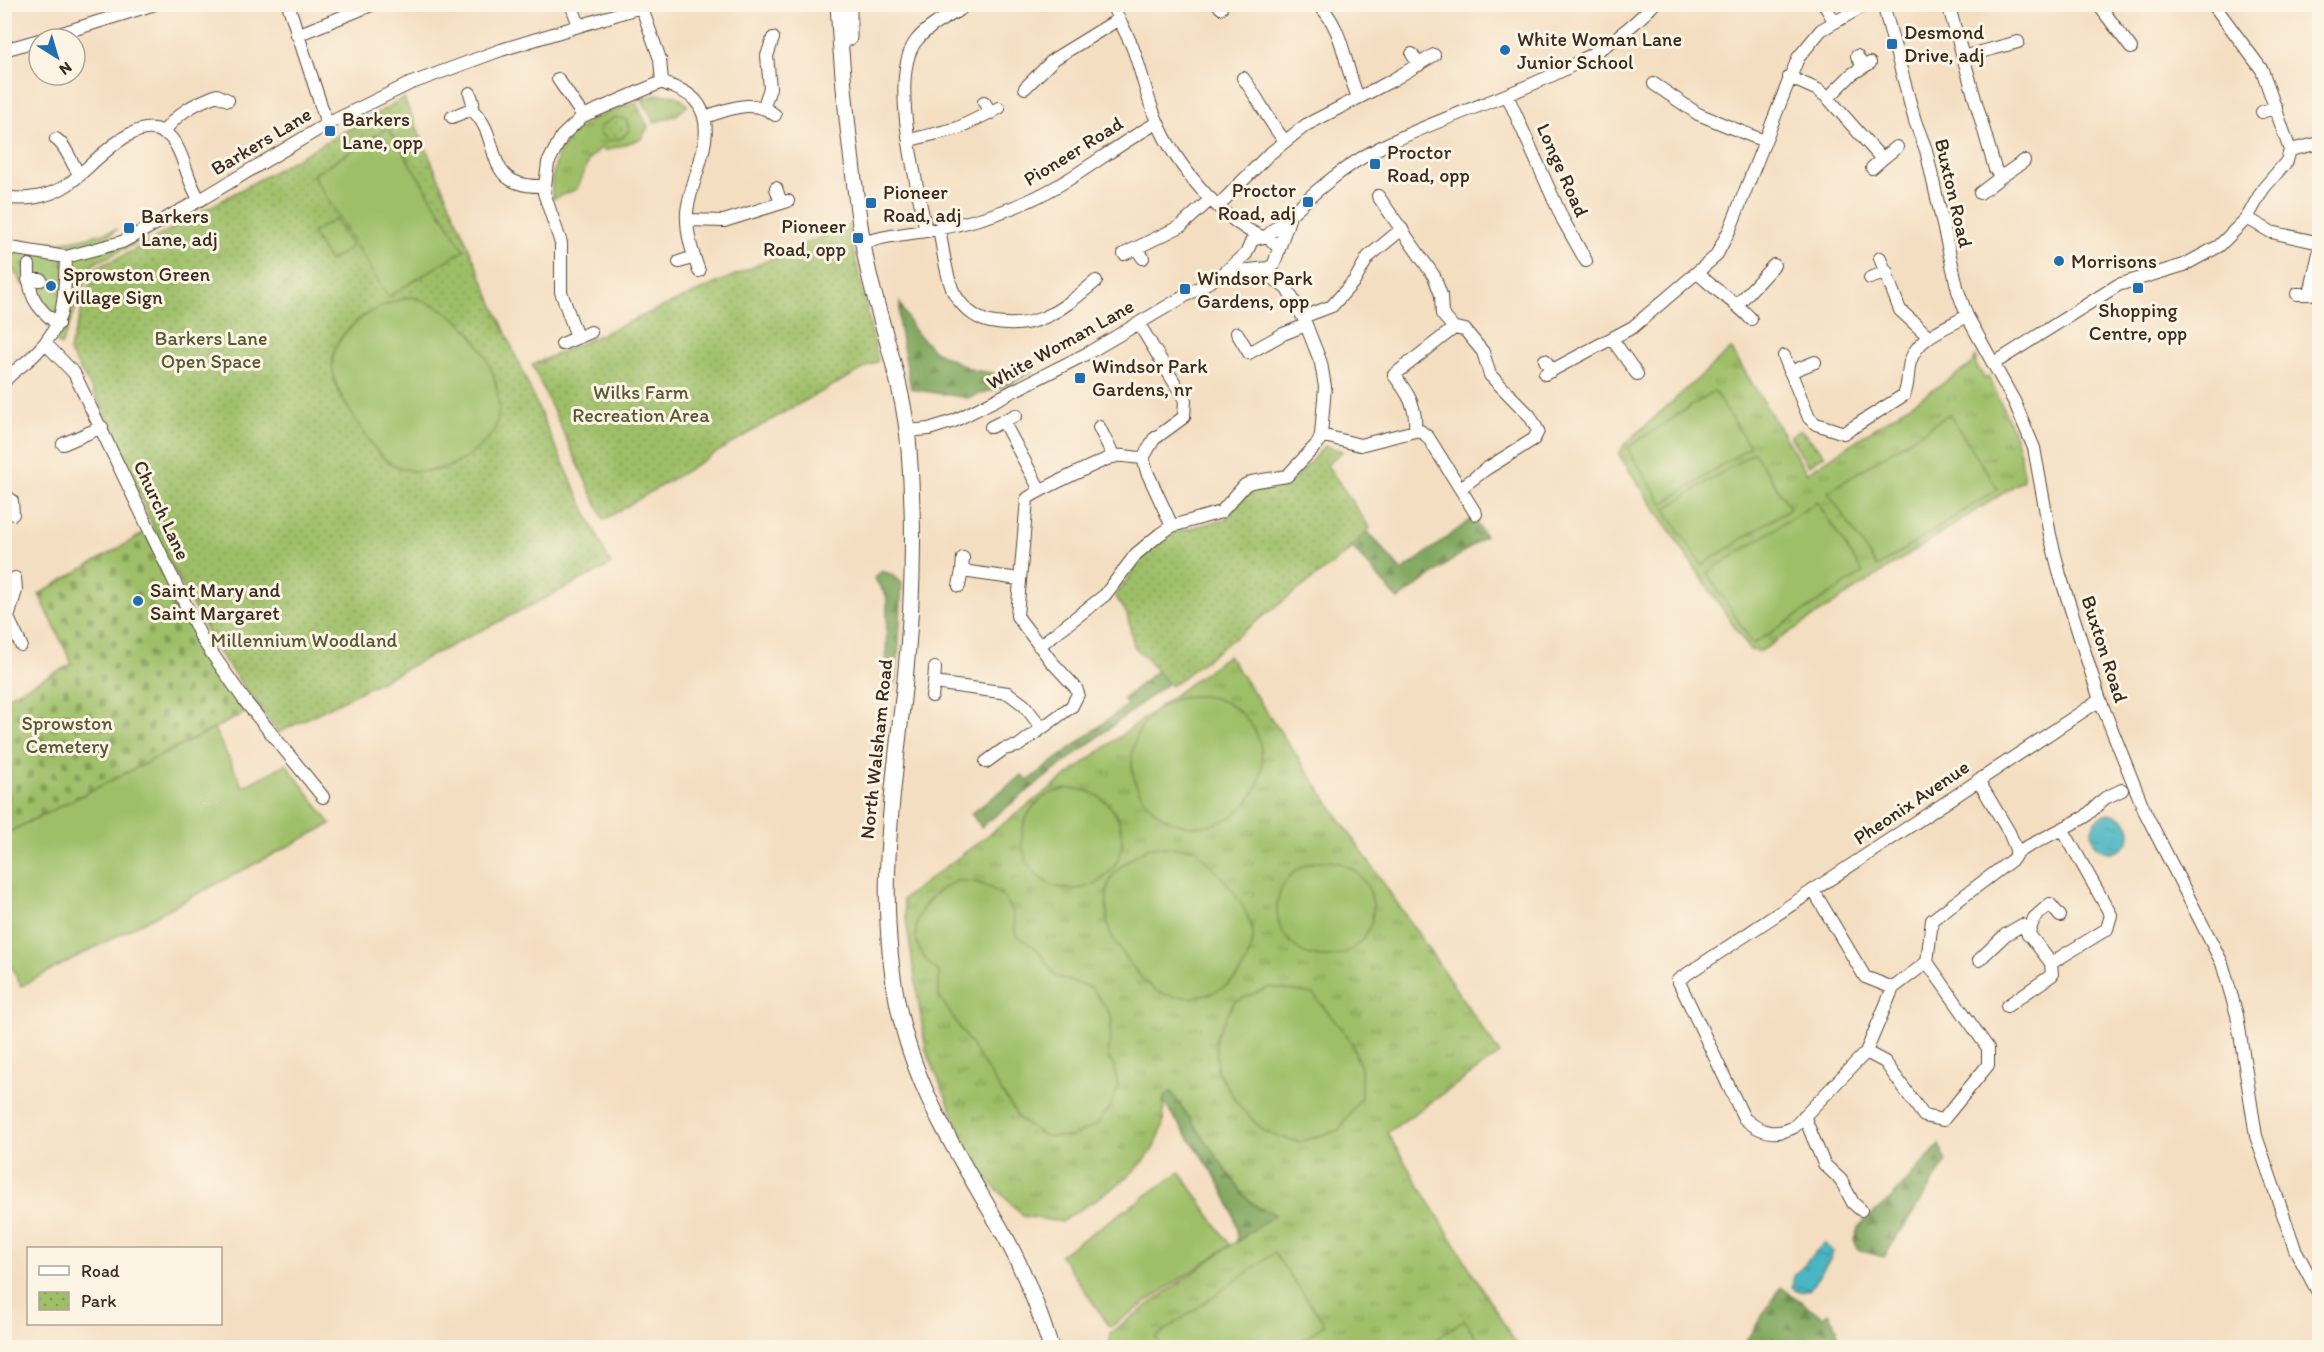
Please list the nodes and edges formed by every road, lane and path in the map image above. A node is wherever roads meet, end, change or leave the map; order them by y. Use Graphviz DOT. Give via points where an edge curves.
graph roads {
  1 [pos="155,4"];
  2 [pos="288,4"];
  3 [pos="374,4"];
  4 [pos="571,4"];
  5 [pos="838,4"];
  6 [pos="849,4"];
  7 [pos="1112,4"];
  8 [pos="1654,4"];
  9 [pos="1824,4"];
  10 [pos="1867,4"];
  11 [pos="1883,4"];
  12 [pos="1948,4"];
  13 [pos="2098,4"];
  14 [pos="645,5"];
  15 [pos="1319,5"];
  16 [pos="2219,6"];
  17 [pos="129,9"];
  18 [pos="961,9"];
  19 [pos="946,11"];
  20 [pos="1119,19"];
  21 [pos="1834,21"];
  22 [pos="579,25"];
  23 [pos="78,27"];
  24 [pos="297,35"];
  25 [pos="773,38"];
  26 [pos="2018,42"];
  27 [pos="27,44"];
  28 [pos="2131,48"];
  29 [pos="4,50"];
  30 [pos="1434,55"];
  31 [pos="1962,57"];
  32 [pos="1863,62"];
  33 [pos="1789,77"];
  34 [pos="1243,78"];
  35 [pos="558,79"];
  36 [pos="662,82"];
  37 [pos="1663,85"];
  38 [pos="1025,88"];
  39 [pos="470,93"];
  40 [pos="1507,94"];
  41 [pos="1358,97"];
  42 [pos="1828,98"];
  43 [pos="228,100"];
  44 [pos="764,106"];
  45 [pos="2276,107"];
  46 [pos="991,108"];
  47 [pos="471,109"];
  48 [pos="2262,112"];
  49 [pos="775,115"];
  50 [pos="584,116"];
  51 [pos="452,117"];
  52 [pos="704,117"];
  53 [pos="1157,123"];
  54 [pos="327,124"];
  55 [pos="846,125"];
  56 [pos="163,133"];
  57 [pos="56,139"];
  58 [pos="910,140"];
  59 [pos="1285,141"];
  60 [pos="1764,141"];
  61 [pos="2319,145"];
  62 [pos="1897,147"];
  63 [pos="2290,150"];
  64 [pos="2024,161"];
  65 [pos="80,175"];
  66 [pos="2001,177"];
  67 [pos="543,186"];
  68 [pos="776,188"];
  69 [pos="1980,193"];
  70 [pos="1378,196"];
  71 [pos="4,197"];
  72 [pos="200,200"];
  73 [pos="1218,207"];
  74 [pos="1291,215"];
  75 [pos="2247,218"];
  76 [pos="687,220"];
  77 [pos="939,228"];
  78 [pos="1402,229"];
  79 [pos="926,231"];
  80 [pos="1263,236"];
  81 [pos="863,243"];
  82 [pos="2319,243"];
  83 [pos="4,247"];
  84 [pos="2319,248"];
  85 [pos="1247,250"];
  86 [pos="1134,253"];
  87 [pos="1278,253"];
  88 [pos="66,257"];
  89 [pos="694,257"];
  90 [pos="1880,258"];
  91 [pos="1586,261"];
  92 [pos="679,262"];
  93 [pos="29,265"];
  94 [pos="1774,265"];
  95 [pos="1259,268"];
  96 [pos="699,271"];
  97 [pos="1887,272"];
  98 [pos="1224,273"];
  99 [pos="1698,273"];
  100 [pos="1870,278"];
  101 [pos="1093,289"];
  102 [pos="1287,289"];
  103 [pos="2297,294"];
  104 [pos="2315,295"];
  105 [pos="1738,304"];
  106 [pos="1967,316"];
  107 [pos="1751,319"];
  108 [pos="1305,321"];
  109 [pos="58,324"];
  110 [pos="1139,324"];
  111 [pos="1454,328"];
  112 [pos="591,332"];
  113 [pos="1237,333"];
  114 [pos="1928,336"];
  115 [pos="577,337"];
  116 [pos="1612,339"];
  117 [pos="45,343"];
  118 [pos="562,344"];
  119 [pos="1784,356"];
  120 [pos="1815,362"];
  121 [pos="1993,364"];
  122 [pos="1548,368"];
  123 [pos="1791,372"];
  124 [pos="1637,374"];
  125 [pos="4,382"];
  126 [pos="1016,415"];
  127 [pos="1003,421"];
  128 [pos="102,427"];
  129 [pos="991,427"];
  130 [pos="1099,427"];
  131 [pos="1415,429"];
  132 [pos="907,430"];
  133 [pos="1321,435"];
  134 [pos="63,444"];
  135 [pos="1114,457"];
  136 [pos="1143,458"];
  137 [pos="1461,488"];
  138 [pos="1040,490"];
  139 [pos="4,493"];
  140 [pos="13,514"];
  141 [pos="1476,514"];
  142 [pos="1172,526"];
  143 [pos="963,558"];
  144 [pos="962,571"];
  145 [pos="15,578"];
  146 [pos="1019,579"];
  147 [pos="959,586"];
  148 [pos="14,639"];
  149 [pos="1039,646"];
  150 [pos="935,668"];
  151 [pos="934,683"];
  152 [pos="932,696"];
  153 [pos="2100,700"];
  154 [pos="1042,728"];
  155 [pos="986,762"];
  156 [pos="1978,780"];
  157 [pos="2122,790"];
  158 [pos="323,797"];
  159 [pos="2063,830"];
  160 [pos="2017,852"];
  161 [pos="1813,890"];
  162 [pos="2060,916"];
  163 [pos="2028,935"];
  164 [pos="1979,960"];
  165 [pos="1927,962"];
  166 [pos="2051,963"];
  167 [pos="1893,988"];
  168 [pos="2007,1006"];
  169 [pos="1866,1052"];
  170 [pos="1804,1116"];
  171 [pos="1853,1207"];
  172 [pos="2319,1296"];
  173 [pos="1051,1347"];
  1 -- 17 [label="street"];
  2 -- 24 [label="street"];
  3 -- 24 [label="street"];
  4 -- 22 [label="street"];
  5 -- 55 [label="main road, North Walsham Road"];
  6 -- 55 [label="main road, North Walsham Road"];
  7 -- 20 [label="street"];
  8 -- 40 [label="street, White Woman Lane" via="1597,54"];
  9 -- 21 [label="street"];
  10 -- 21 [label="street"];
  11 -- 106 [label="street, Buxton Road" via="1926,150 1949,259"];
  12 -- 31 [label="street"];
  13 -- 28 [label="street"];
  14 -- 22 [label="street, Barkers Lane"];
  14 -- 36 [label="street" via="660,58"];
  15 -- 41 [label="street" via="1338,34"];
  16 -- 45 [label="street" via="2262,70"];
  17 -- 23 [label="street"];
  18 -- 19 [label="street"];
  19 -- 58 [label="street" via="915,42 908,57 904,95"];
  20 -- 38 [label="street" via="1030,74"];
  20 -- 53 [label="street" via="1132,45"];
  21 -- 33 [label="street" via="1809,42"];
  22 -- 54 [label="street, Barkers Lane" via="446,68"];
  24 -- 54 [label="street"];
  25 -- 44 [label="street" via="767,56 770,88"];
  26 -- 31 [label="street"];
  27 -- 29 [label="street"];
  30 -- 41 [label="street" via="1415,60"];
  31 -- 66 [label="street" via="1990,159"];
  32 -- 42 [label="street"];
  33 -- 42 [label="street"];
  33 -- 60 [label="street"];
  34 -- 59 [label="street" via="1256,93 1272,127"];
  35 -- 50 [label="street"];
  36 -- 50 [label="street"];
  36 -- 52 [label="street" via="688,94"];
  37 -- 60 [label="street" via="1698,114"];
  39 -- 47 [label="street"];
  40 -- 74 [label="street, White Woman Lane" via="1365,156 1316,190"];
  40 -- 91 [label="street, Longe Road" via="1563,220"];
  41 -- 59 [label="street"];
  42 -- 62 [label="street" via="1877,164"];
  43 -- 56 [label="street" via="217,95 191,105"];
  44 -- 49 [label="street"];
  44 -- 52 [label="street" via="740,106"];
  45 -- 48 [label="street"];
  45 -- 63 [label="street"];
  46 -- 58 [label="street" via="958,128"];
  47 -- 51 [label="street"];
  47 -- 67 [label="street" via="481,119 498,168 505,177 516,184"];
  50 -- 67 [label="street" via="562,136"];
  52 -- 76 [label="street" via="705,135"];
  53 -- 73 [label="street" via="1185,168"];
  53 -- 77 [label="street, Pioneer Road" via="1028,202"];
  54 -- 72 [label="street, Barkers Lane"];
  55 -- 81 [label="main road, North Walsham Road"];
  56 -- 65 [label="street" via="155,129 129,135"];
  56 -- 72 [label="street" via="174,143"];
  57 -- 65 [label="street"];
  58 -- 79 [label="street"];
  59 -- 73 [label="street"];
  60 -- 99 [label="street" via="1722,246"];
  61 -- 63 [label="street"];
  63 -- 75 [label="street" via="2288,161 2268,183"];
  64 -- 66 [label="street"];
  65 -- 71 [label="street" via="42,195"];
  66 -- 69 [label="street"];
  67 -- 115 [label="street" via="561,243 561,292"];
  68 -- 76 [label="street" via="784,202 724,221"];
  70 -- 78 [label="street"];
  72 -- 88 [label="street, Barkers Lane" via="122,242"];
  73 -- 80 [label="street" via="1245,230"];
  73 -- 85 [label="street"];
  73 -- 86 [label="street"];
  74 -- 80 [label="street, White Woman Lane"];
  74 -- 87 [label="street, White Woman Lane"];
  75 -- 82 [label="street" via="2271,232"];
  75 -- 121 [label="street" via="2206,254 2184,265 2118,285"];
  76 -- 89 [label="street"];
  77 -- 79 [label="street, Pioneer Road"];
  77 -- 101 [label="street" via="955,294 968,312 980,320 1027,325"];
  78 -- 108 [label="street" via="1368,257 1338,301"];
  78 -- 111 [label="street" via="1434,276 1442,314"];
  79 -- 81 [label="street, Pioneer Road"];
  80 -- 85 [label="street, White Woman Lane" via="1252,240"];
  80 -- 87 [label="street" via="1274,240"];
  81 -- 132 [label="main road, North Walsham Road"];
  83 -- 88 [label="street"];
  84 -- 104 [label="street"];
  85 -- 95 [label="street" via="1249,262"];
  85 -- 98 [label="street, White Woman Lane"];
  87 -- 95 [label="street, White Woman Lane" via="1269,268"];
  87 -- 102 [label="street"];
  88 -- 109 [label="street" via="65,298"];
  89 -- 92 [label="street"];
  89 -- 96 [label="street"];
  90 -- 97 [label="street"];
  93 -- 109 [label="street" via="35,280 30,293 43,314"];
  94 -- 105 [label="street"];
  95 -- 98 [label="street, White Woman Lane"];
  95 -- 102 [label="street"];
  97 -- 100 [label="street"];
  97 -- 114 [label="street" via="1900,310"];
  98 -- 110 [label="street, White Woman Lane"];
  99 -- 105 [label="street" via="1711,287"];
  99 -- 116 [label="street" via="1653,312"];
  102 -- 108 [label="street"];
  103 -- 104 [label="street"];
  105 -- 107 [label="street"];
  106 -- 114 [label="street"];
  106 -- 121 [label="street, Buxton Road"];
  108 -- 113 [label="street" via="1252,358"];
  108 -- 133 [label="street" via="1324,374"];
  109 -- 117 [label="street"];
  110 -- 132 [label="street, White Woman Lane" via="970,414 929,429"];
  110 -- 136 [label="street" via="1189,408 1184,417 1154,439"];
  111 -- 131 [label="street" via="1394,375 1410,397"];
  111 -- 137 [label="street" via="1469,333 1483,352 1490,375 1530,416 1538,431 1534,440"];
  112 -- 115 [label="street"];
  114 -- 123 [label="street" via="1911,359 1904,394 1844,433 1809,418"];
  115 -- 118 [label="street"];
  116 -- 122 [label="street"];
  116 -- 124 [label="street"];
  117 -- 125 [label="street"];
  117 -- 128 [label="street, Church Lane" via="74,373"];
  119 -- 123 [label="street"];
  120 -- 123 [label="street"];
  121 -- 153 [label="street, Buxton Road" via="2034,448 2060,575"];
  126 -- 127 [label="street"];
  127 -- 129 [label="street"];
  127 -- 138 [label="street"];
  128 -- 134 [label="street"];
  128 -- 158 [label="street, Church Lane" via="202,639 245,701"];
  130 -- 135 [label="street"];
  131 -- 133 [label="street" via="1360,446"];
  131 -- 137 [label="street" via="1428,437"];
  132 -- 173 [label="main road, North Walsham Road" via="913,570 887,861 887,935 893,979 901,1021 933,1108 1024,1275"];
  133 -- 142 [label="street" via="1287,476 1251,482 1221,512"];
  135 -- 136 [label="street"];
  135 -- 138 [label="street"];
  136 -- 142 [label="street"];
  137 -- 141 [label="street"];
  138 -- 146 [label="street" via="1027,499"];
  139 -- 140 [label="street" via="12,501"];
  142 -- 149 [label="street" via="1136,554 1105,595"];
  143 -- 144 [label="street"];
  144 -- 146 [label="street"];
  144 -- 147 [label="street"];
  145 -- 148 [label="street" via="16,590 8,618"];
  146 -- 149 [label="street" via="1017,616"];
  149 -- 154 [label="street" via="1078,694 1072,706"];
  150 -- 151 [label="street"];
  151 -- 152 [label="street"];
  151 -- 154 [label="street" via="1008,693 1024,705"];
  153 -- 156 [label="street, Pheonix Avenue"];
  153 -- 172 [label="street, Buxton Road" via="2145,812 2222,963 2237,1015 2256,1136 2295,1250"];
  154 -- 155 [label="street" via="1018,746 994,750"];
  156 -- 160 [label="street"];
  156 -- 161 [label="street, Pheonix Avenue"];
  157 -- 159 [label="street"];
  159 -- 160 [label="street"];
  159 -- 166 [label="street" via="2111,915 2107,929"];
  160 -- 165 [label="street" via="1932,921"];
  161 -- 167 [label="street" via="1865,978"];
  161 -- 170 [label="street, Pheonix Avenue" via="1678,980 1744,1118 1756,1129 1782,1133"];
  162 -- 163 [label="street" via="2047,899"];
  163 -- 164 [label="street" via="2022,926 2005,935"];
  163 -- 166 [label="street"];
  165 -- 167 [label="street"];
  165 -- 169 [label="street" via="1988,1048 1988,1065 1943,1120 1924,1116 1885,1062"];
  166 -- 168 [label="street" via="2052,975"];
  167 -- 169 [label="street"];
  169 -- 170 [label="street"];
  170 -- 171 [label="street" via="1824,1164 1841,1180"];
}
